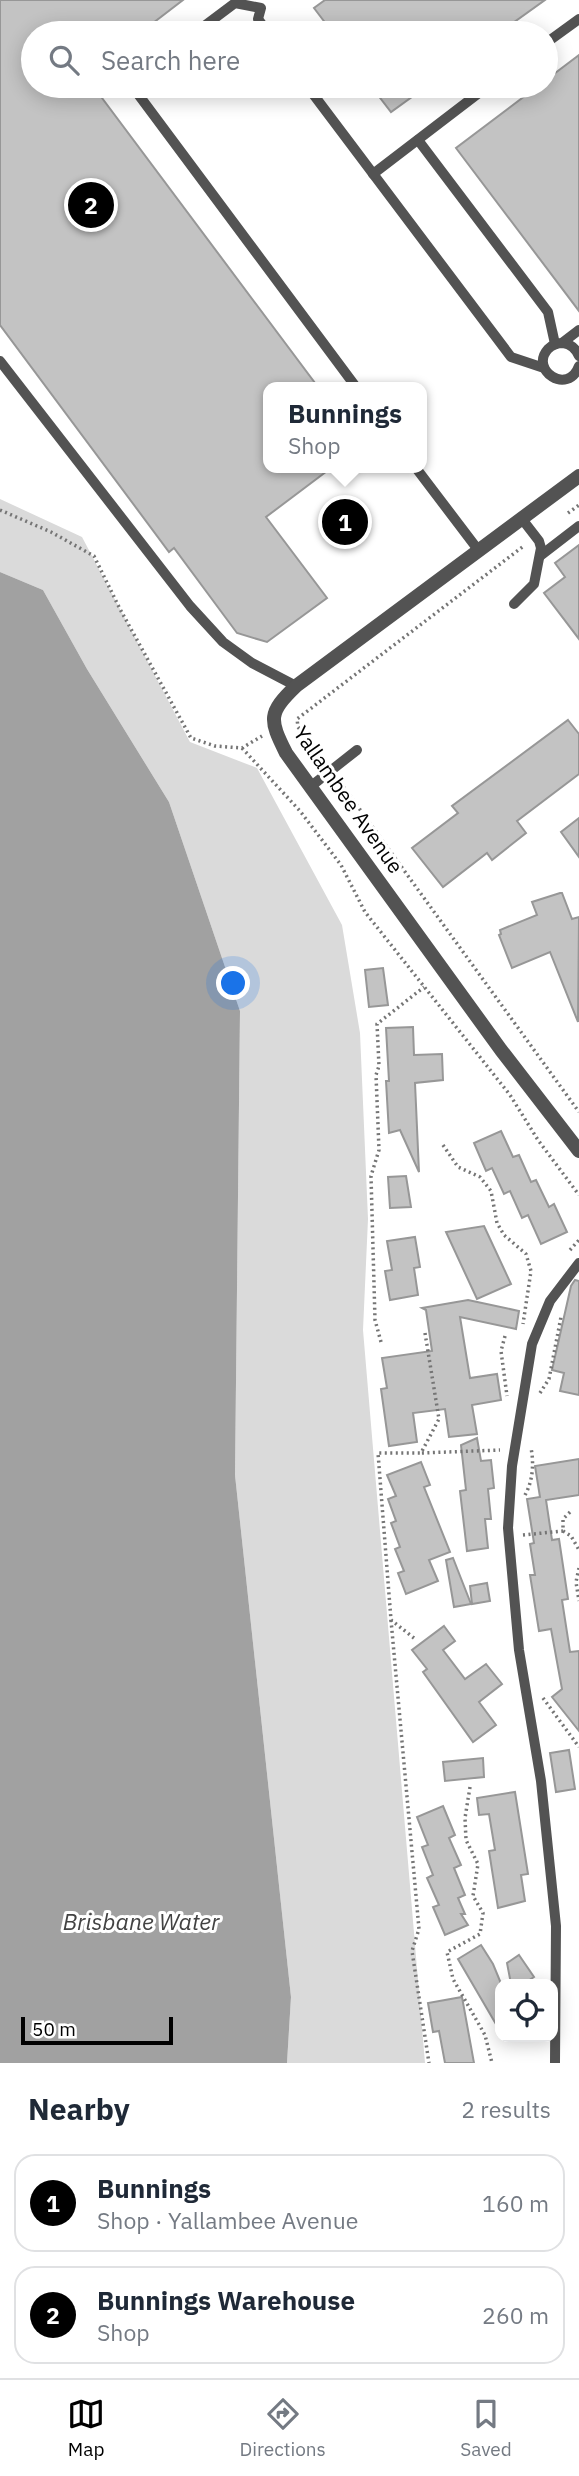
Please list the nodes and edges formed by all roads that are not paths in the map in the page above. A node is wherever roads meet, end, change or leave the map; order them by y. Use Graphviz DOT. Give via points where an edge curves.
graph roads {
  1 [pos="579,19"];
  2 [pos="211,21"];
  3 [pos="259,21"];
  4 [pos="558,34"];
  5 [pos="141,98"];
  6 [pos="316,98"];
  7 [pos="472,98"];
  8 [pos="418,140"];
  9 [pos="373,174"];
  10 [pos="579,330"];
  11 [pos="558,344"];
  12 [pos="579,356"];
  13 [pos="0,360"];
  14 [pos="579,366"];
  15 [pos="544,368"];
  16 [pos="576,381"];
  17 [pos="352,382"];
  18 [pos="420,473"];
  19 [pos="579,476"];
  20 [pos="522,519"];
  21 [pos="579,526"];
  22 [pos="479,551"];
  23 [pos="540,556"];
  24 [pos="514,604"];
  25 [pos="296,685"];
  26 [pos="357,750"];
  27 [pos="310,788"];
  28 [pos="579,1151"];
  29 [pos="579,1263"];
  30 [pos="555,2063"];
  1 -- 4 [label="lane"];
  2 -- 3 [label="lane" via="235,3 261,8"];
  5 -- 17 [label="lane"];
  6 -- 9 [label="lane"];
  7 -- 8 [label="lane"];
  8 -- 9 [label="lane"];
  8 -- 11 [label="lane" via="548,312"];
  9 -- 15 [label="lane" via="511,357"];
  10 -- 11 [label="lane"];
  11 -- 12 [label="lane" via="573,347"];
  11 -- 15 [label="lane" via="546,351"];
  13 -- 25 [label="lane" via="190,606 223,642"];
  14 -- 16 [label="lane"];
  15 -- 16 [label="lane" via="551,377"];
  18 -- 22 [label="lane"];
  19 -- 20 [label="street, Yallambee Avenue"];
  20 -- 22 [label="street, Yallambee Avenue"];
  20 -- 23 [label="lane" via="539,541"];
  21 -- 23 [label="lane"];
  22 -- 25 [label="street, Yallambee Avenue"];
  23 -- 24 [label="lane" via="534,584"];
  25 -- 27 [label="street, Yallambee Avenue" via="282,699 273,718 274,729"];
  26 -- 27 [label="lane"];
  27 -- 28 [label="street, Yallambee Avenue"];
  29 -- 30 [label="lane" via="550,1301 532,1344 512,1466 508,1528 519,1650 541,1781 556,1926"];
}
